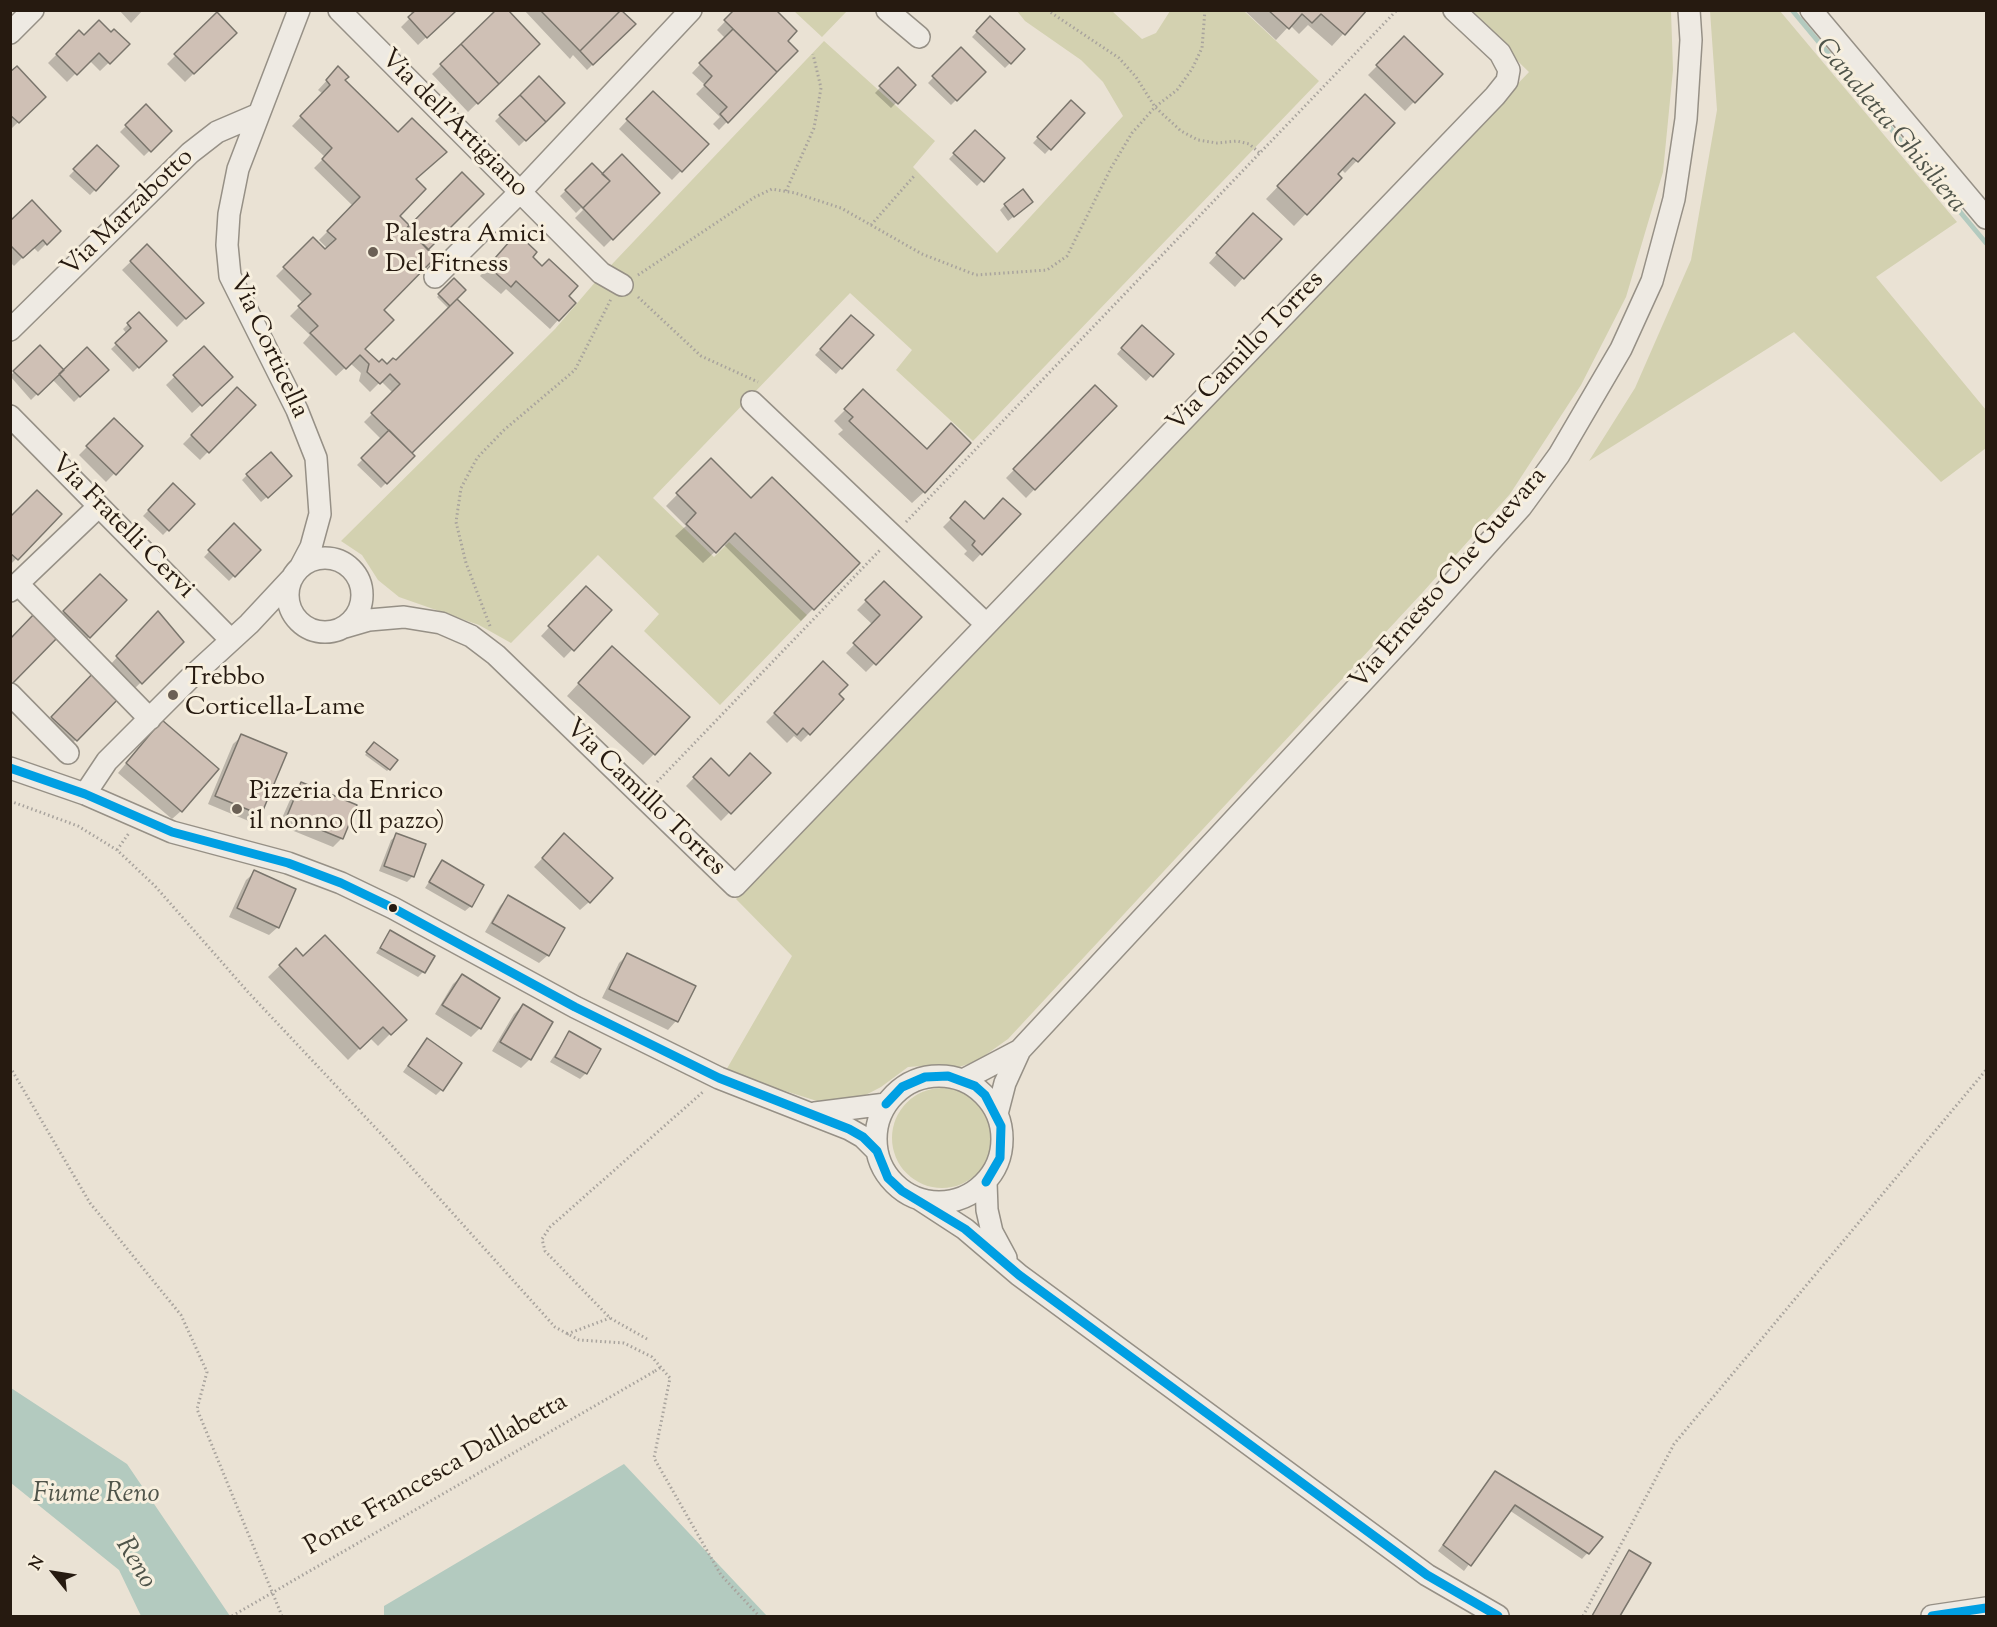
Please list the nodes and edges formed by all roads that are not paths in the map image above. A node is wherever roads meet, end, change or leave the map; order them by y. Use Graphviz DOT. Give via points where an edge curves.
graph roads {
  1 [pos="33,10"];
  2 [pos="299,10"];
  3 [pos="339,10"];
  4 [pos="691,10"];
  5 [pos="887,10"];
  6 [pos="1454,10"];
  7 [pos="1689,10"];
  8 [pos="1811,10"];
  9 [pos="10,33"];
  10 [pos="919,37"];
  11 [pos="259,114"];
  12 [pos="520,192"];
  13 [pos="1986,218"];
  14 [pos="435,277"];
  15 [pos="622,285"];
  16 [pos="10,330"];
  17 [pos="752,402"];
  18 [pos="10,416"];
  19 [pos="99,506"];
  20 [pos="320,514"];
  21 [pos="338,559"];
  22 [pos="296,572"];
  23 [pos="361,583"];
  24 [pos="14,588"];
  25 [pos="404,617"];
  26 [pos="297,620"];
  27 [pos="249,624"];
  28 [pos="986,624"];
  29 [pos="345,627"];
  30 [pos="231,640"];
  31 [pos="10,694"];
  32 [pos="150,719"];
  33 [pos="68,753"];
  34 [pos="10,768"];
  35 [pos="85,794"];
  36 [pos="1020,1050"];
  37 [pos="963,1080"];
  38 [pos="886,1104"];
  39 [pos="814,1113"];
  40 [pos="997,1113"];
  41 [pos="877,1151"];
  42 [pos="986,1182"];
  43 [pos="919,1199"];
  44 [pos="1019,1275"];
  45 [pos="1986,1608"];
  46 [pos="1498,1617"];
  47 [pos="1932,1617"];
  1 -- 9 [label="street"];
  2 -- 11 [label="street, Via Corticella"];
  3 -- 12 [label="street, Via dell'Artigiano"];
  4 -- 12 [label="street"];
  5 -- 10 [label="street"];
  6 -- 28 [label="street, Via Camillo Torres" via="1500,53 1509,70 1507,81"];
  7 -- 36 [label="street, Via Ernesto Che Guevara" via="1686,119 1674,199 1652,281 1621,349 1559,455 1521,507"];
  8 -- 13 [label="street"];
  11 -- 16 [label="street, Via Marzabotto" via="218,132 190,153"];
  11 -- 20 [label="street, Via Corticella" via="238,169 229,214 230,276 297,410 316,458"];
  12 -- 14 [label="street"];
  12 -- 15 [label="street, Via dell'Artigiano" via="601,273"];
  17 -- 28 [label="street"];
  18 -- 19 [label="street, Via Fratelli Cervi"];
  19 -- 24 [label="street"];
  19 -- 30 [label="street, Via Fratelli Cervi"];
  20 -- 21 [label="street, Via Corticella"];
  20 -- 22 [label="street, Via Corticella" via="311,547"];
  21 -- 22 [label="street" via="319,558"];
  21 -- 23 [label="street, Via Corticella" via="356,573"];
  22 -- 26 [label="street, Via Corticella" via="288,600"];
  22 -- 27 [label="street, Via Corticella"];
  23 -- 25 [label="street, Via Camillo Torres" via="385,606"];
  23 -- 29 [label="street" via="360,608"];
  24 -- 32 [label="street"];
  25 -- 28 [label="street, Via Camillo Torres" via="451,627 496,655 735,886"];
  25 -- 29 [label="street, Via Camillo Torres"];
  26 -- 27 [label="street"];
  26 -- 29 [label="street" via="305,627 325,632"];
  27 -- 30 [label="street, Via Corticella"];
  30 -- 32 [label="street, Via Corticella"];
  31 -- 33 [label="street"];
  32 -- 35 [label="street, Via Corticella" via="107,761"];
  34 -- 35 [label="street"];
  35 -- 39 [label="street" via="172,832 288,863 341,883 719,1078"];
  36 -- 37 [label="street, Via Ernesto Che Guevara"];
  36 -- 40 [label="street, Via Ernesto Che Guevara"];
  37 -- 38 [label="street" via="926,1077 902,1087"];
  37 -- 40 [label="street" via="985,1095"];
  38 -- 39 [label="street"];
  38 -- 41 [label="street" via="877,1126"];
  39 -- 41 [label="street" via="863,1137"];
  40 -- 42 [label="street" via="1002,1145"];
  41 -- 43 [label="street" via="888,1178"];
  42 -- 43 [label="street" via="957,1200 938,1203"];
  42 -- 44 [label="street" via="992,1232 1001,1253"];
  43 -- 44 [label="street" via="964,1229"];
  44 -- 46 [label="street" via="1427,1575"];
  45 -- 47 [label="street"];
}
